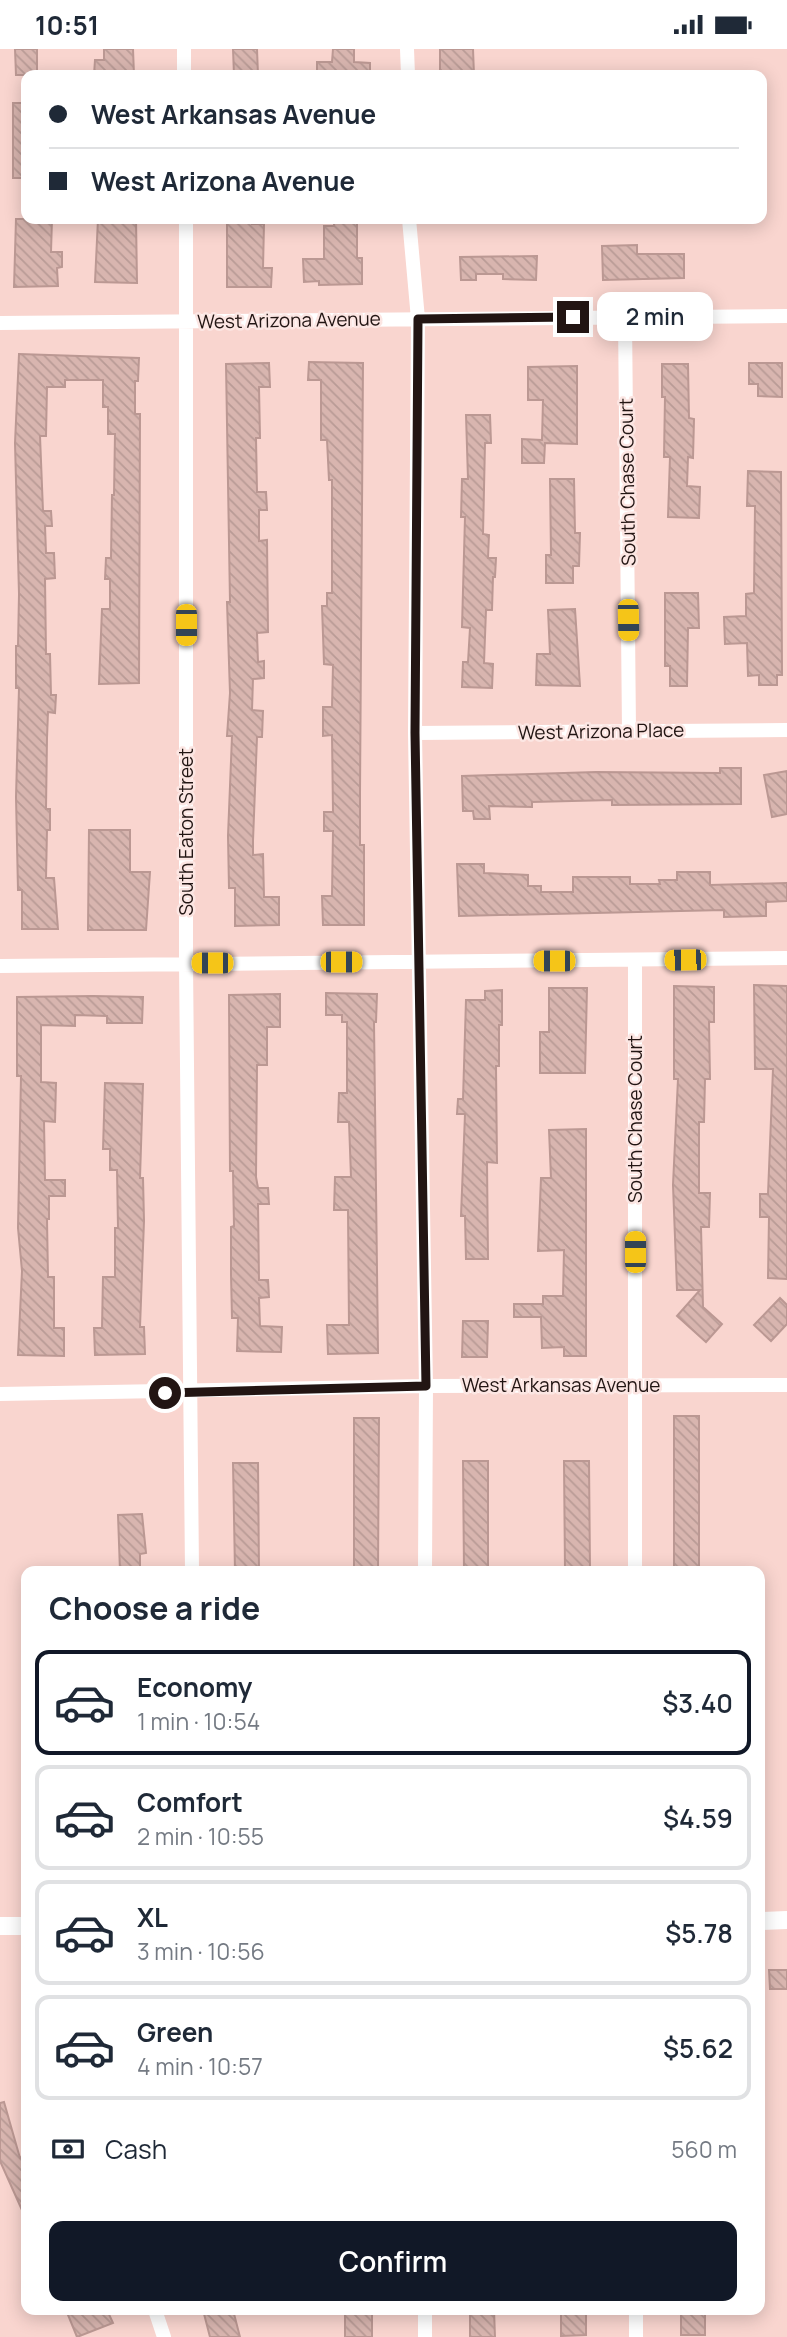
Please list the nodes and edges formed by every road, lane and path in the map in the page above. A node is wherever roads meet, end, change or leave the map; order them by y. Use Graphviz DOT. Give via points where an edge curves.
graph roads {
  1 [pos="184,49"];
  2 [pos="407,49"];
  3 [pos="184,70"];
  4 [pos="408,70"];
  5 [pos="186,224"];
  6 [pos="409,224"];
  7 [pos="787,316"];
  8 [pos="625,317"];
  9 [pos="418,319"];
  10 [pos="187,321"];
  11 [pos="0,323"];
  12 [pos="629,730"];
  13 [pos="787,730"];
  14 [pos="415,733"];
  15 [pos="787,958"];
  16 [pos="419,961"];
  17 [pos="635,961"];
  18 [pos="186,963"];
  19 [pos="0,966"];
  20 [pos="635,1385"];
  21 [pos="787,1385"];
  22 [pos="426,1386"];
  23 [pos="192,1392"];
  24 [pos="0,1394"];
  25 [pos="192,1566"];
  26 [pos="425,1566"];
  27 [pos="635,1566"];
  28 [pos="765,1920"];
  29 [pos="787,1920"];
  30 [pos="0,1926"];
  31 [pos="21,1926"];
  32 [pos="157,2315"];
  33 [pos="425,2315"];
  34 [pos="636,2315"];
  35 [pos="164,2337"];
  36 [pos="425,2337"];
  37 [pos="636,2337"];
  1 -- 3 [label="street"];
  2 -- 4 [label="street"];
  5 -- 10 [label="street, South Eaton Street"];
  6 -- 9 [label="street"];
  7 -- 8 [label="street, West Arizona Avenue"];
  8 -- 9 [label="street, West Arizona Avenue"];
  8 -- 12 [label="street, South Chase Court"];
  9 -- 10 [label="street, West Arizona Avenue"];
  9 -- 14 [label="street"];
  10 -- 11 [label="street, West Arizona Avenue"];
  10 -- 18 [label="street, South Eaton Street"];
  12 -- 13 [label="street, West Arizona Place"];
  12 -- 14 [label="street, West Arizona Place"];
  14 -- 16 [label="street"];
  15 -- 17 [label="street"];
  16 -- 17 [label="street"];
  16 -- 18 [label="street"];
  16 -- 22 [label="street"];
  17 -- 20 [label="street, South Chase Court"];
  18 -- 19 [label="street"];
  18 -- 23 [label="street, South Eaton Street"];
  20 -- 21 [label="street, West Arkansas Avenue"];
  20 -- 22 [label="street, West Arkansas Avenue"];
  20 -- 27 [label="street, South Chase Court"];
  22 -- 23 [label="street, West Arkansas Avenue"];
  22 -- 26 [label="street"];
  23 -- 24 [label="street, West Arkansas Avenue"];
  23 -- 25 [label="street, South Eaton Street"];
  28 -- 29 [label="street"];
  30 -- 31 [label="street"];
  32 -- 35 [label="street"];
  33 -- 36 [label="street"];
  34 -- 37 [label="street"];
}
